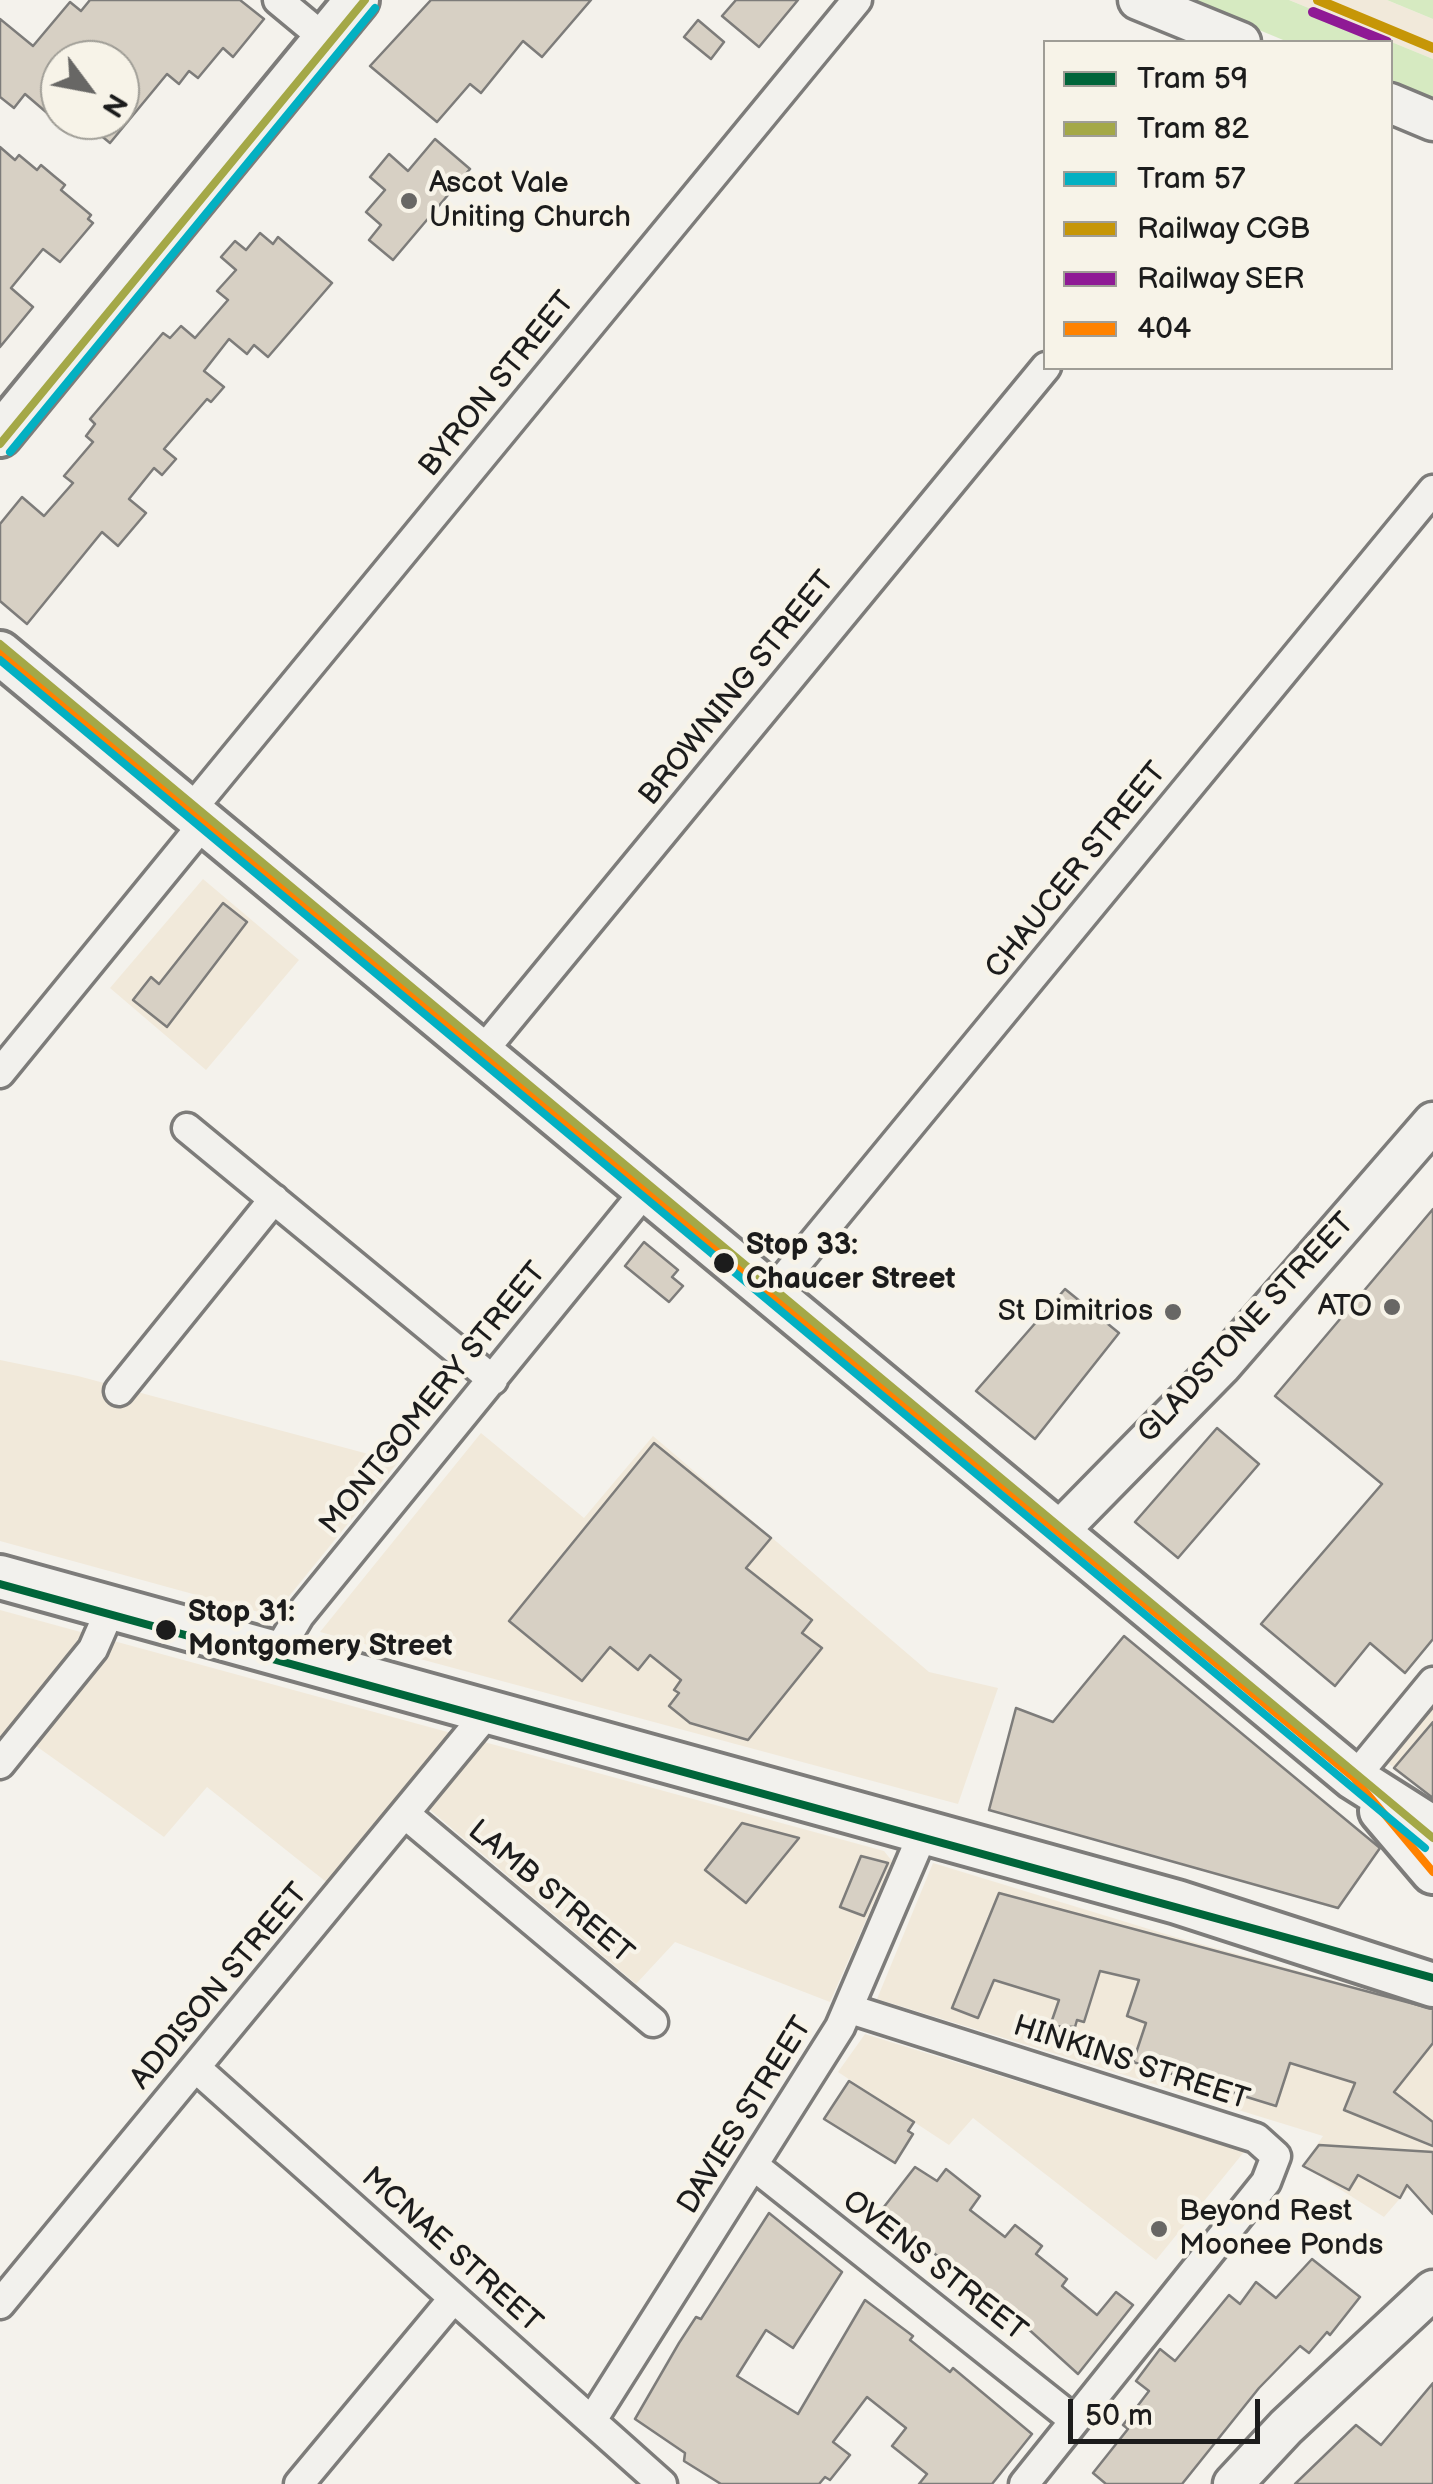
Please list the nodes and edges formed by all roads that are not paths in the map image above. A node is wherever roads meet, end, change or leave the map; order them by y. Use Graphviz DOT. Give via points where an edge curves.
graph roads {
  1 [pos="278,0"];
  2 [pos="358,0"];
  3 [pos="857,0"];
  4 [pos="1138,0"];
  5 [pos="325,39"];
  6 [pos="1236,40"];
  7 [pos="1393,105"];
  8 [pos="1433,120"];
  9 [pos="1044,370"];
  10 [pos="0,435"];
  11 [pos="1433,490"];
  12 [pos="0,653"];
  13 [pos="197,817"];
  14 [pos="481,1053"];
  15 [pos="0,1072"];
  16 [pos="1433,1122"];
  17 [pos="188,1128"];
  18 [pos="646,1190"];
  19 [pos="274,1200"];
  20 [pos="771,1294"];
  21 [pos="493,1380"];
  22 [pos="119,1391"];
  23 [pos="1058,1532"];
  24 [pos="0,1577"];
  25 [pos="111,1608"];
  26 [pos="277,1653"];
  27 [pos="1433,1682"];
  28 [pos="488,1712"];
  29 [pos="0,1764"];
  30 [pos="1354,1778"];
  31 [pos="404,1814"];
  32 [pos="1433,1828"];
  33 [pos="924,1831"];
  34 [pos="1433,1872"];
  35 [pos="1178,1902"];
  36 [pos="1433,1955"];
  37 [pos="1433,1984"];
  38 [pos="850,2009"];
  39 [pos="653,2022"];
  40 [pos="196,2068"];
  41 [pos="753,2165"];
  42 [pos="1433,2290"];
  43 [pos="453,2299"];
  44 [pos="0,2304"];
  45 [pos="592,2420"];
  46 [pos="1074,2420"];
  47 [pos="299,2484"];
  48 [pos="662,2484"];
  49 [pos="1024,2484"];
  50 [pos="1233,2484"];
  1 -- 5 [label="street"];
  2 -- 5 [label="main road"];
  3 -- 13 [label="street, BYRON STREET"];
  4 -- 6 [label="street"];
  5 -- 10 [label="main road"];
  7 -- 8 [label="street"];
  9 -- 14 [label="street, BROWNING STREET"];
  11 -- 20 [label="street, CHAUCER STREET"];
  12 -- 13 [label="main road"];
  13 -- 14 [label="main road"];
  13 -- 15 [label="street, BYRON STREET"];
  14 -- 18 [label="main road"];
  16 -- 23 [label="street, GLADSTONE STREET" via="1220,1366"];
  17 -- 19 [label="street"];
  18 -- 20 [label="main road"];
  18 -- 21 [label="street, MONTGOMERY STREET"];
  19 -- 21 [label="street"];
  19 -- 22 [label="street"];
  20 -- 23 [label="main road"];
  21 -- 26 [label="street, MONTGOMERY STREET" via="298,1616"];
  23 -- 30 [label="main road"];
  24 -- 25 [label="main road"];
  25 -- 26 [label="main road"];
  25 -- 29 [label="street" via="92,1649"];
  26 -- 28 [label="main road"];
  27 -- 30 [label="street"];
  28 -- 31 [label="street, ADDISON STREET"];
  28 -- 33 [label="main road"];
  30 -- 32 [label="main road"];
  30 -- 34 [label="main road"];
  31 -- 39 [label="street, LAMB STREET"];
  31 -- 40 [label="street, ADDISON STREET"];
  33 -- 35 [label="main road"];
  33 -- 38 [label="street, DAVIES STREET"];
  35 -- 36 [label="main road"];
  35 -- 37 [label="main road"];
  38 -- 41 [label="street, DAVIES STREET"];
  38 -- 46 [label="street, HINKINS STREET" via="1256,2138 1273,2150 1276,2161 1266,2182"];
  40 -- 43 [label="street, MCNAE STREET"];
  40 -- 44 [label="street, ADDISON STREET"];
  41 -- 45 [label="street, DAVIES STREET"];
  41 -- 46 [label="street, OVENS STREET"];
  42 -- 50 [label="street"];
  43 -- 45 [label="street, MCNAE STREET"];
  43 -- 47 [label="street"];
  45 -- 48 [label="street, MCNAE STREET"];
  46 -- 49 [label="street, HINKINS STREET"];
}
